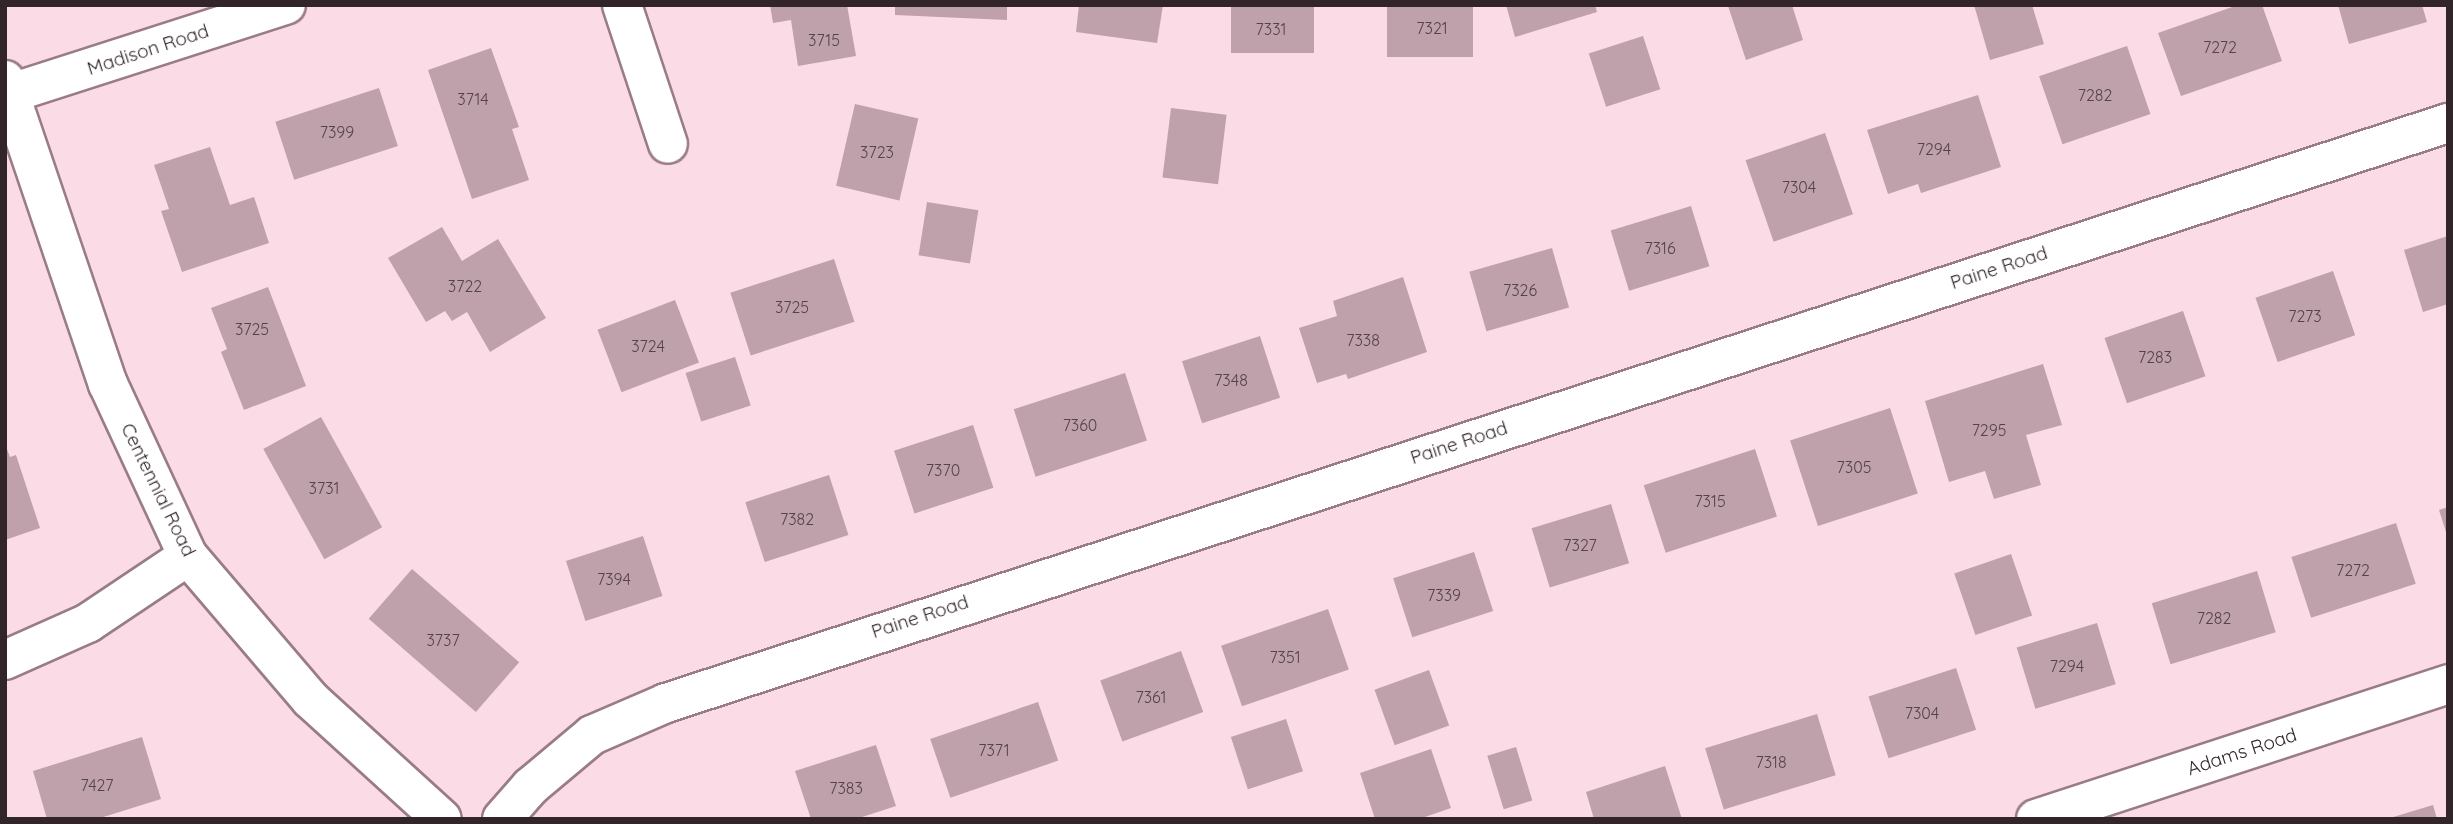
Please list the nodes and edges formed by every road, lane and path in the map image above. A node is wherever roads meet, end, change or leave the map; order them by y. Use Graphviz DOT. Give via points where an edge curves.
graph roads {
  1 [pos="286,5"];
  2 [pos="622,5"];
  3 [pos="7,89"];
  4 [pos="2448,123"];
  5 [pos="668,144"];
  6 [pos="187,556"];
  7 [pos="5,660"];
  8 [pos="2448,684"];
  9 [pos="442,819"];
  10 [pos="502,819"];
  11 [pos="2036,819"];
  1 -- 3 [label="street, Madison Road"];
  2 -- 5 [label="street"];
  3 -- 6 [label="street, Centennial Road" via="108,384"];
  4 -- 10 [label="street, Paine Road" via="666,703 592,735 530,787"];
  6 -- 7 [label="street" via="88,623"];
  6 -- 9 [label="street, Centennial Road" via="310,699"];
  8 -- 11 [label="street, Adams Road"];
}
